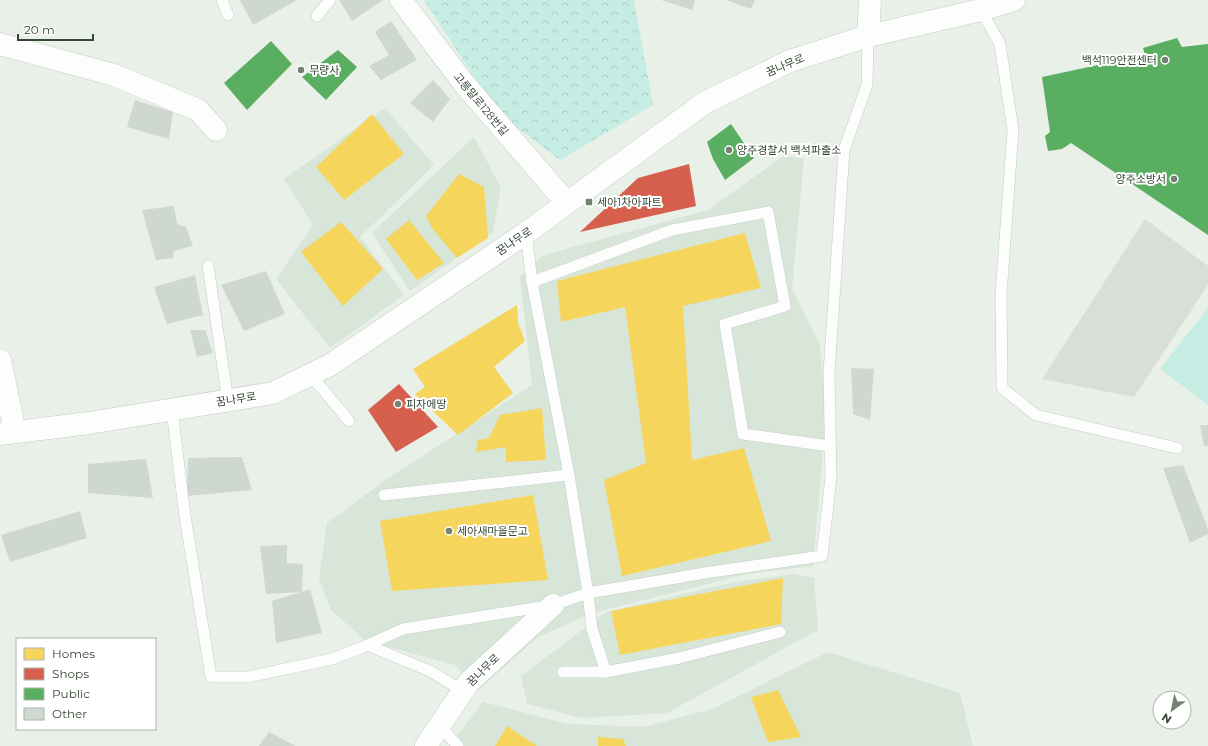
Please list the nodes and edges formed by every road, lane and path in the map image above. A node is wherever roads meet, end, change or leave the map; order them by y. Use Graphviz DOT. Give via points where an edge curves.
graph roads {
  1 [pos="222,0"];
  2 [pos="330,0"];
  3 [pos="401,0"];
  4 [pos="870,0"];
  5 [pos="1014,0"];
  6 [pos="980,10"];
  7 [pos="228,15"];
  8 [pos="317,16"];
  9 [pos="868,36"];
  10 [pos="0,44"];
  11 [pos="216,130"];
  12 [pos="567,203"];
  13 [pos="526,233"];
  14 [pos="208,266"];
  15 [pos="532,282"];
  16 [pos="0,360"];
  17 [pos="311,375"];
  18 [pos="228,401"];
  19 [pos="172,410"];
  20 [pos="349,421"];
  21 [pos="8,433"];
  22 [pos="830,446"];
  23 [pos="1177,448"];
  24 [pos="569,475"];
  25 [pos="384,495"];
  26 [pos="588,593"];
  27 [pos="553,605"];
  28 [pos="780,632"];
  29 [pos="367,645"];
  30 [pos="563,672"];
  31 [pos="606,672"];
  32 [pos="462,691"];
  33 [pos="440,726"];
  34 [pos="426,746"];
  35 [pos="458,746"];
  1 -- 7 [label="lane"];
  2 -- 8 [label="lane"];
  3 -- 12 [label="street, 고릉말로128번길" via="465,85"];
  4 -- 9 [label="street"];
  5 -- 6 [label="street, 꿈나무로"];
  6 -- 9 [label="street, 꿈나무로"];
  6 -- 23 [label="lane" via="1000,44 1013,130 1001,295 1002,388 1036,416"];
  9 -- 12 [label="street, 꿈나무로" via="790,61 706,102"];
  9 -- 22 [label="lane" via="867,85 844,150 829,373"];
  10 -- 11 [label="street" via="114,75 198,110"];
  12 -- 13 [label="street, 꿈나무로"];
  13 -- 15 [label="lane"];
  13 -- 17 [label="street, 꿈나무로" via="330,365"];
  14 -- 18 [label="lane"];
  15 -- 22 [label="lane" via="672,230 768,212 785,306 725,324 743,434"];
  15 -- 24 [label="lane"];
  16 -- 21 [label="street"];
  17 -- 18 [label="street, 꿈나무로" via="273,393"];
  17 -- 20 [label="lane"];
  18 -- 19 [label="street, 꿈나무로"];
  19 -- 21 [label="street, 꿈나무로"];
  19 -- 29 [label="lane" via="185,516 211,677 248,678 332,659"];
  22 -- 26 [label="lane" via="831,477 822,556"];
  24 -- 25 [label="lane"];
  24 -- 26 [label="lane"];
  26 -- 27 [label="lane"];
  26 -- 31 [label="lane" via="592,628"];
  27 -- 29 [label="lane" via="403,629"];
  27 -- 32 [label="street, 꿈나무로"];
  28 -- 31 [label="lane" via="678,658"];
  29 -- 32 [label="lane" via="430,671"];
  30 -- 31 [label="lane"];
  32 -- 33 [label="street, 꿈나무로"];
  33 -- 34 [label="street, 꿈나무로"];
  33 -- 35 [label="lane"];
}
